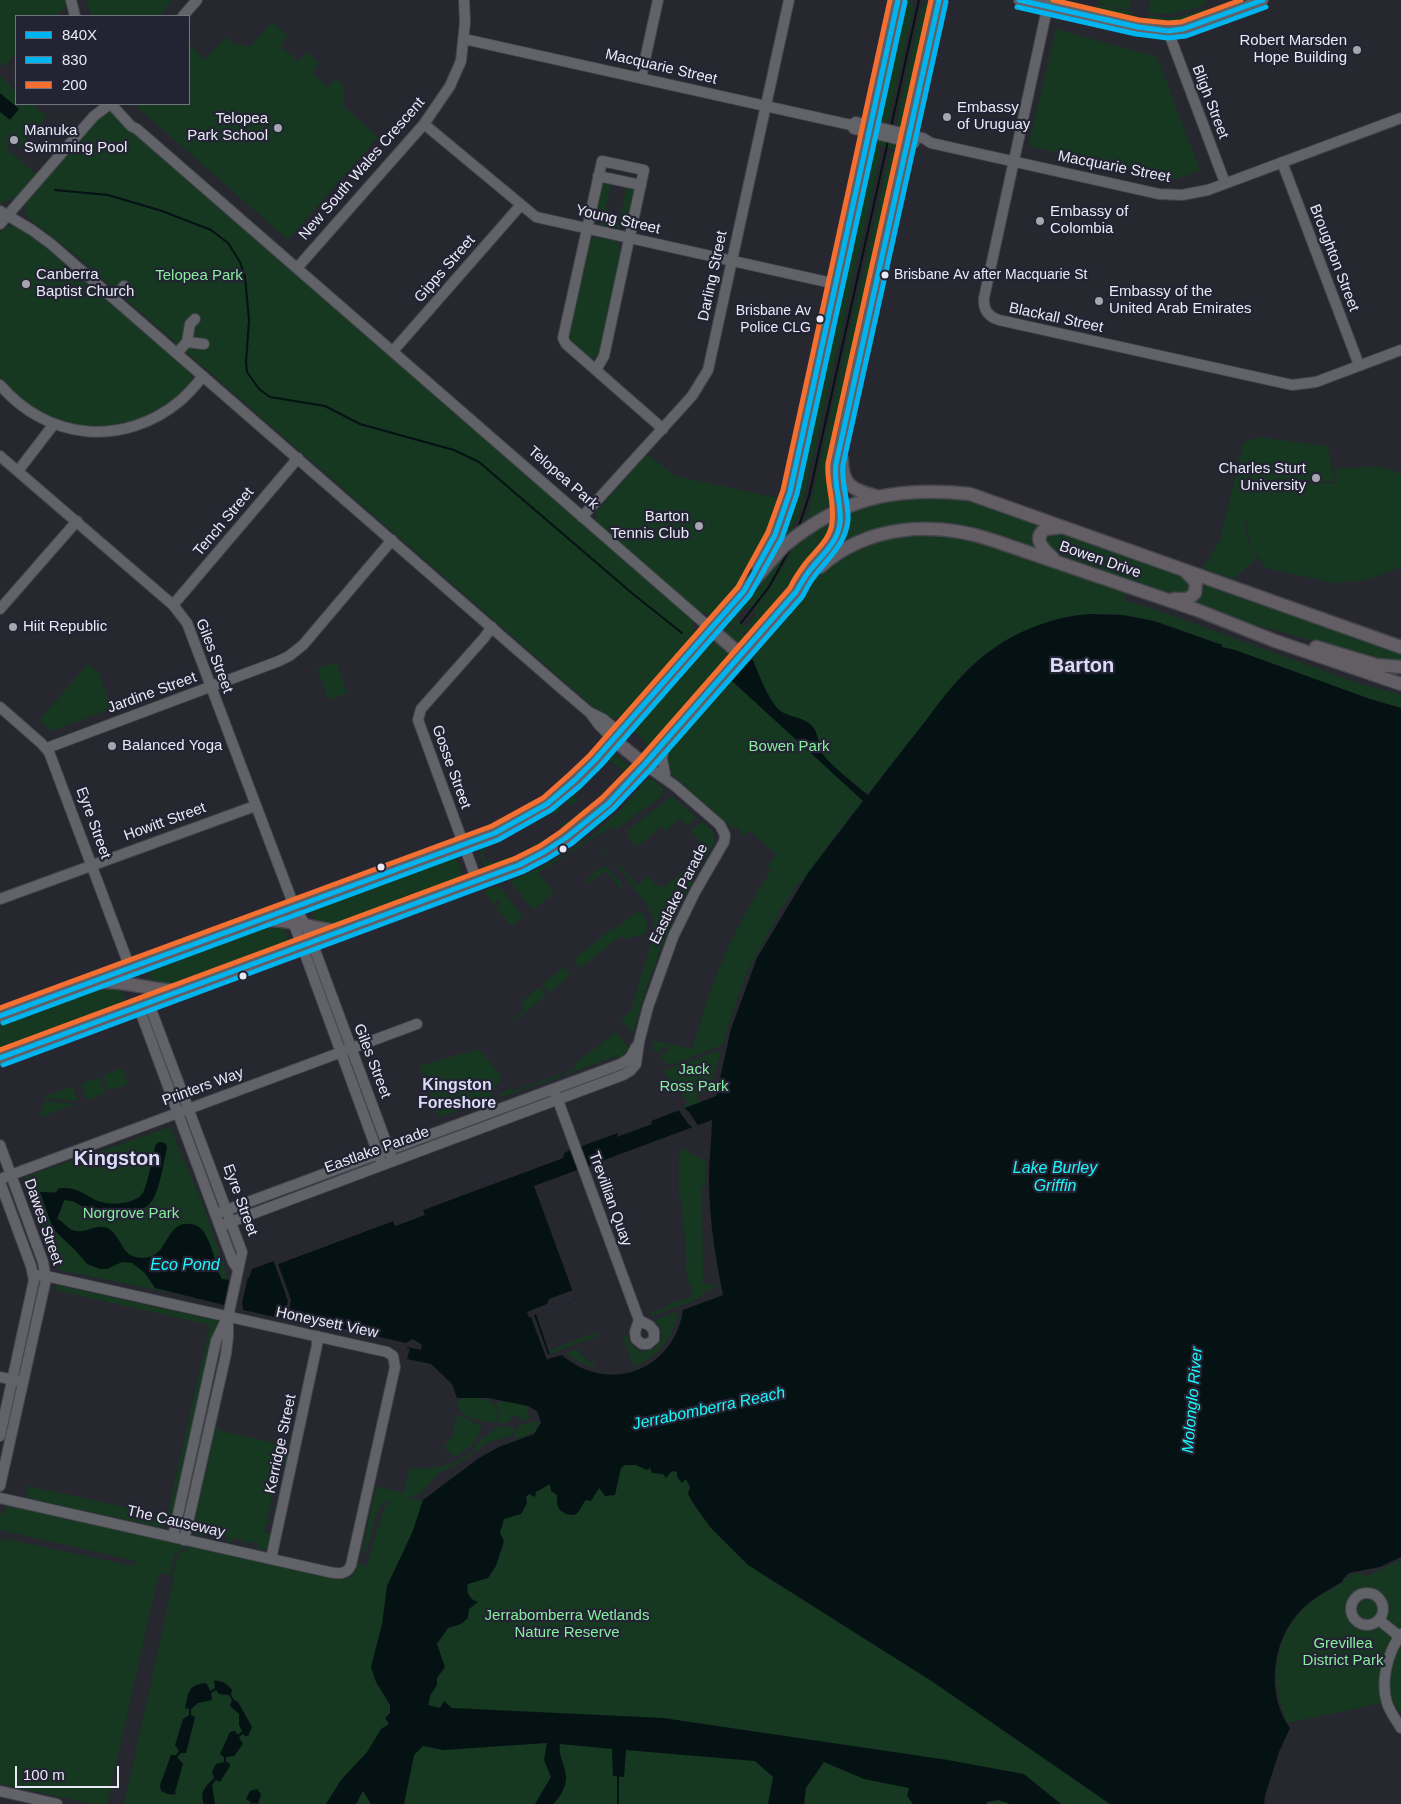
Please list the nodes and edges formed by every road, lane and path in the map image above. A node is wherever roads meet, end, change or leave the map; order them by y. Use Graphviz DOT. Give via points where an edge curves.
graph roads {
  1 [pos="71,0"];
  2 [pos="197,0"];
  3 [pos="464,0"];
  4 [pos="658,0"];
  5 [pos="789,0"];
  6 [pos="898,0"];
  7 [pos="939,0"];
  8 [pos="1019,0"];
  9 [pos="1263,0"];
  10 [pos="1048,3"];
  11 [pos="75,15"];
  12 [pos="184,15"];
  13 [pos="1168,32"];
  14 [pos="464,39"];
  15 [pos="484,44"];
  16 [pos="461,61"];
  17 [pos="641,78"];
  18 [pos="111,105"];
  19 [pos="120,105"];
  20 [pos="766,106"];
  21 [pos="98,108"];
  22 [pos="1401,118"];
  23 [pos="424,124"];
  24 [pos="137,129"];
  25 [pos="876,131"];
  26 [pos="902,137"];
  27 [pos="1014,162"];
  28 [pos="1282,162"];
  29 [pos="598,176"];
  30 [pos="1225,183"];
  31 [pos="641,185"];
  32 [pos="520,206"];
  33 [pos="4,212"];
  34 [pos="0,224"];
  35 [pos="586,228"];
  36 [pos="630,238"];
  37 [pos="732,261"];
  38 [pos="297,268"];
  39 [pos="836,284"];
  40 [pos="124,286"];
  41 [pos="114,298"];
  42 [pos="195,319"];
  43 [pos="188,342"];
  44 [pos="204,344"];
  45 [pos="1401,350"];
  46 [pos="393,351"];
  47 [pos="177,353"];
  48 [pos="1359,366"];
  49 [pos="596,370"];
  50 [pos="204,376"];
  51 [pos="0,385"];
  52 [pos="54,424"];
  53 [pos="664,428"];
  54 [pos="842,441"];
  55 [pos="0,456"];
  56 [pos="298,458"];
  57 [pos="18,471"];
  58 [pos="877,496"];
  59 [pos="840,509"];
  60 [pos="582,517"];
  61 [pos="77,521"];
  62 [pos="1068,527"];
  63 [pos="392,540"];
  64 [pos="1061,564"];
  65 [pos="1182,568"];
  66 [pos="744,591"];
  67 [pos="796,592"];
  68 [pos="1156,597"];
  69 [pos="173,605"];
  70 [pos="0,609"];
  71 [pos="1197,610"];
  72 [pos="492,627"];
  73 [pos="710,628"];
  74 [pos="1401,646"];
  75 [pos="741,655"];
  76 [pos="1401,667"];
  77 [pos="1401,684"];
  78 [pos="211,687"];
  79 [pos="0,706"];
  80 [pos="589,712"];
  81 [pos="603,719"];
  82 [pos="631,719"];
  83 [pos="616,736"];
  84 [pos="664,742"];
  85 [pos="47,748"];
  86 [pos="647,762"];
  87 [pos="668,778"];
  88 [pos="255,806"];
  89 [pos="463,844"];
  90 [pos="91,865"];
  91 [pos="477,881"];
  92 [pos="0,899"];
  93 [pos="294,906"];
  94 [pos="255,921"];
  95 [pos="300,925"];
  96 [pos="344,931"];
  97 [pos="307,944"];
  98 [pos="130,968"];
  99 [pos="318,975"];
  100 [pos="86,984"];
  101 [pos="137,986"];
  102 [pos="182,991"];
  103 [pos="144,1006"];
  104 [pos="0,1016"];
  105 [pos="416,1024"];
  106 [pos="352,1048"];
  107 [pos="341,1052"];
  108 [pos="0,1058"];
  109 [pos="556,1095"];
  110 [pos="183,1111"];
  111 [pos="0,1145"];
  112 [pos="390,1150"];
  113 [pos="379,1154"];
  114 [pos="393,1161"];
  115 [pos="382,1165"];
  116 [pos="11,1174"];
  117 [pos="0,1180"];
  118 [pos="227,1211"];
  119 [pos="216,1214"];
  120 [pos="231,1222"];
  121 [pos="220,1226"];
  122 [pos="238,1269"];
  123 [pos="34,1275"];
  124 [pos="46,1276"];
  125 [pos="229,1312"];
  126 [pos="639,1320"];
  127 [pos="317,1336"];
  128 [pos="0,1377"];
  129 [pos="12,1380"];
  130 [pos="24,1382"];
  131 [pos="0,1436"];
  132 [pos="0,1486"];
  133 [pos="0,1498"];
  134 [pos="173,1537"];
  135 [pos="184,1540"];
  136 [pos="271,1559"];
  137 [pos="345,1572"];
  138 [pos="1379,1620"];
  139 [pos="1400,1635"];
  140 [pos="1401,1728"];
  141 [pos="0,1791"];
  142 [pos="57,1804"];
  1 -- 11 [label="street"];
  2 -- 12 [label="street"];
  3 -- 14 [label="street, New South Wales Crescent"];
  4 -- 17 [label="street"];
  5 -- 20 [label="street, Darling Street"];
  6 -- 25 [label="main road"];
  7 -- 26 [label="main road"];
  8 -- 10 [label="street"];
  9 -- 13 [label="street"];
  10 -- 13 [label="street"];
  10 -- 27 [label="street, Blackall Street"];
  13 -- 30 [label="street, Bligh Street"];
  14 -- 15 [label="street, Macquarie Street"];
  14 -- 16 [label="street, New South Wales Crescent"];
  15 -- 16 [label="street, New South Wales Crescent" via="474,46"];
  15 -- 17 [label="street, Macquarie Street"];
  16 -- 23 [label="street, New South Wales Crescent" via="450,86"];
  17 -- 20 [label="street, Macquarie Street"];
  18 -- 24 [label="street, Telopea Park"];
  19 -- 24 [label="street, Telopea Park"];
  20 -- 25 [label="street, Macquarie Street" via="851,125 854,129"];
  20 -- 37 [label="street, Darling Street"];
  21 -- 33 [label="street"];
  22 -- 28 [label="street, Macquarie Street"];
  23 -- 32 [label="street, Young Street"];
  23 -- 38 [label="street, New South Wales Crescent"];
  24 -- 38 [label="street, Telopea Park"];
  25 -- 26 [label="street, Macquarie Street"];
  25 -- 39 [label="main road"];
  26 -- 27 [label="street, Macquarie Street" via="923,138 931,143"];
  26 -- 54 [label="main road"];
  27 -- 30 [label="street, Macquarie Street" via="1158,194 1195,193"];
  27 -- 48 [label="street, Blackall Street" via="984,298 985,310 994,318 1288,384 1312,383"];
  28 -- 30 [label="street, Macquarie Street"];
  28 -- 48 [label="street, Broughton Street"];
  29 -- 31 [label="street"];
  29 -- 31 [label="street" via="602,161 644,170"];
  29 -- 35 [label="street"];
  31 -- 36 [label="street"];
  32 -- 35 [label="street, Young Street" via="536,218"];
  32 -- 46 [label="street, Gipps Street"];
  33 -- 34 [label="street"];
  33 -- 41 [label="street" via="51,244"];
  35 -- 36 [label="street, Young Street"];
  35 -- 49 [label="street" via="563,338"];
  36 -- 37 [label="street, Young Street"];
  36 -- 49 [label="street" via="604,356"];
  37 -- 39 [label="street, Young Street"];
  37 -- 53 [label="street, Darling Street" via="708,370 692,396"];
  38 -- 46 [label="street, Telopea Park"];
  39 -- 66 [label="main road" via="790,492 775,535"];
  40 -- 41 [label="street"];
  41 -- 47 [label="street"];
  42 -- 43 [label="street" via="190,324"];
  43 -- 44 [label="street"];
  43 -- 47 [label="street"];
  45 -- 48 [label="street, Blackall Street"];
  46 -- 60 [label="street, Telopea Park"];
  47 -- 50 [label="street"];
  49 -- 53 [label="street"];
  50 -- 52 [label="street" via="180,401 161,414 133,426 93,432"];
  50 -- 56 [label="street"];
  51 -- 52 [label="street" via="21,406"];
  52 -- 57 [label="street"];
  53 -- 60 [label="street, Darling Street"];
  54 -- 58 [label="main road, Bowen Drive" via="845,480 856,490"];
  54 -- 59 [label="main road" via="835,473"];
  55 -- 57 [label="street, Giles Street"];
  56 -- 63 [label="street"];
  56 -- 69 [label="street, Tench Street"];
  57 -- 61 [label="street, Giles Street"];
  58 -- 59 [label="main road, Bowen Drive"];
  58 -- 62 [label="main road, Bowen Drive" via="937,490 970,494"];
  59 -- 66 [label="main road, Bowen Drive" via="787,543"];
  59 -- 67 [label="main road" via="835,537"];
  60 -- 73 [label="street, Telopea Park"];
  61 -- 69 [label="street, Giles Street"];
  61 -- 70 [label="street"];
  62 -- 64 [label="main road" via="1047,528 1039,536 1042,548"];
  62 -- 65 [label="main road, Bowen Drive"];
  63 -- 72 [label="street"];
  63 -- 78 [label="street, Jardine Street" via="297,650 279,661"];
  64 -- 67 [label="main road, Bowen Drive" via="964,532 939,528 912,529 880,535 846,548"];
  64 -- 68 [label="main road, Bowen Drive"];
  65 -- 68 [label="main road" via="1196,582 1193,596 1184,600"];
  65 -- 74 [label="main road, Bowen Drive"];
  66 -- 73 [label="main road"];
  67 -- 75 [label="main road"];
  68 -- 71 [label="main road, Bowen Drive"];
  69 -- 78 [label="street, Giles Street" via="187,623"];
  71 -- 76 [label="main road" via="1376,665"];
  71 -- 77 [label="main road, Bowen Drive" via="1275,641"];
  72 -- 80 [label="street"];
  72 -- 89 [label="street, Gosse Street" via="418,715 419,728"];
  73 -- 75 [label="main road, Telopea Park"];
  73 -- 82 [label="main road"];
  75 -- 84 [label="main road"];
  78 -- 85 [label="street, Jardine Street"];
  78 -- 88 [label="street, Giles Street"];
  79 -- 85 [label="street, Eyre Street"];
  80 -- 81 [label="street"];
  80 -- 83 [label="street" via="599,726"];
  81 -- 82 [label="street"];
  81 -- 83 [label="street"];
  82 -- 83 [label="main road"];
  83 -- 86 [label="main road, Eastlake Parade"];
  83 -- 89 [label="main road" via="575,780 547,804 495,833"];
  84 -- 86 [label="main road"];
  84 -- 87 [label="street" via="662,759"];
  85 -- 90 [label="street, Eyre Street"];
  86 -- 87 [label="street, Eastlake Parade"];
  86 -- 91 [label="main road" via="603,810 562,841 525,862"];
  87 -- 109 [label="street, Eastlake Parade" via="720,825 726,835 724,842 689,903 668,949 651,996 636,1064"];
  88 -- 90 [label="street, Howitt Street"];
  88 -- 93 [label="street, Giles Street"];
  89 -- 91 [label="street, Gosse Street"];
  89 -- 93 [label="main road"];
  90 -- 92 [label="street, Howitt Street"];
  90 -- 98 [label="street, Eyre Street"];
  91 -- 96 [label="main road"];
  93 -- 94 [label="main road"];
  93 -- 95 [label="street, Giles Street"];
  94 -- 95 [label="main road" via="274,920"];
  94 -- 98 [label="main road"];
  95 -- 96 [label="main road"];
  95 -- 97 [label="street, Giles Street"];
  96 -- 97 [label="main road"];
  97 -- 99 [label="street, Giles Street"];
  97 -- 102 [label="main road"];
  98 -- 100 [label="main road"];
  98 -- 101 [label="main road, Eyre Street"];
  99 -- 106 [label="street, Giles Street"];
  99 -- 107 [label="street, Giles Street"];
  100 -- 101 [label="main road" via="106,982"];
  100 -- 104 [label="main road"];
  101 -- 102 [label="main road"];
  101 -- 103 [label="main road, Eyre Street"];
  102 -- 103 [label="main road"];
  103 -- 108 [label="main road"];
  103 -- 110 [label="street, Eyre Street"];
  105 -- 106 [label="street, Printers Way"];
  106 -- 107 [label="street, Printers Way"];
  106 -- 112 [label="street, Giles Street"];
  107 -- 110 [label="street, Printers Way"];
  107 -- 113 [label="street, Giles Street"];
  109 -- 112 [label="street, Eastlake Parade"];
  109 -- 114 [label="street, Eastlake Parade"];
  109 -- 126 [label="street, Trevillian Quay"];
  110 -- 116 [label="street, Printers Way"];
  110 -- 118 [label="street, Eyre Street"];
  110 -- 119 [label="street, Eyre Street"];
  111 -- 116 [label="street, Dawes Street"];
  112 -- 113 [label="street, Eastlake Parade"];
  112 -- 114 [label="street, Giles Street"];
  113 -- 115 [label="street, Giles Street"];
  113 -- 118 [label="street, Eastlake Parade"];
  114 -- 115 [label="street, Eastlake Parade"];
  115 -- 120 [label="street, Eastlake Parade"];
  116 -- 117 [label="street, Printers Way"];
  116 -- 124 [label="street, Dawes Street"];
  117 -- 123 [label="street, Dawes Street"];
  118 -- 119 [label="street, Eastlake Parade"];
  118 -- 120 [label="street, Eyre Street"];
  119 -- 121 [label="street, Eyre Street"];
  120 -- 121 [label="street, Eastlake Parade"];
  120 -- 122 [label="street, Eyre Street" via="242,1252"];
  121 -- 122 [label="street, Eyre Street"];
  122 -- 125 [label="street, Eyre Street"];
  123 -- 124 [label="street, Honeysett View"];
  123 -- 129 [label="street, Dawes Street"];
  124 -- 125 [label="street, Honeysett View"];
  124 -- 130 [label="street, Dawes Street"];
  125 -- 127 [label="street, Honeysett View"];
  125 -- 134 [label="street, Eyre Street" via="216,1341"];
  125 -- 135 [label="street, Eyre Street" via="226,1354"];
  127 -- 136 [label="street, Kerridge Street" via="314,1363"];
  127 -- 137 [label="street, Honeysett View" via="388,1352 396,1363 352,1560"];
  128 -- 129 [label="street"];
  129 -- 130 [label="street"];
  129 -- 131 [label="street, Dawes Street"];
  130 -- 132 [label="street, Dawes Street"];
  133 -- 134 [label="street, The Causeway"];
  134 -- 135 [label="street, The Causeway"];
  135 -- 136 [label="street, The Causeway"];
  136 -- 137 [label="street, The Causeway" via="334,1573"];
  138 -- 139 [label="street"];
  139 -- 140 [label="street" via="1387,1665 1385,1687 1387,1702"];
  141 -- 142 [label="street"];
}
